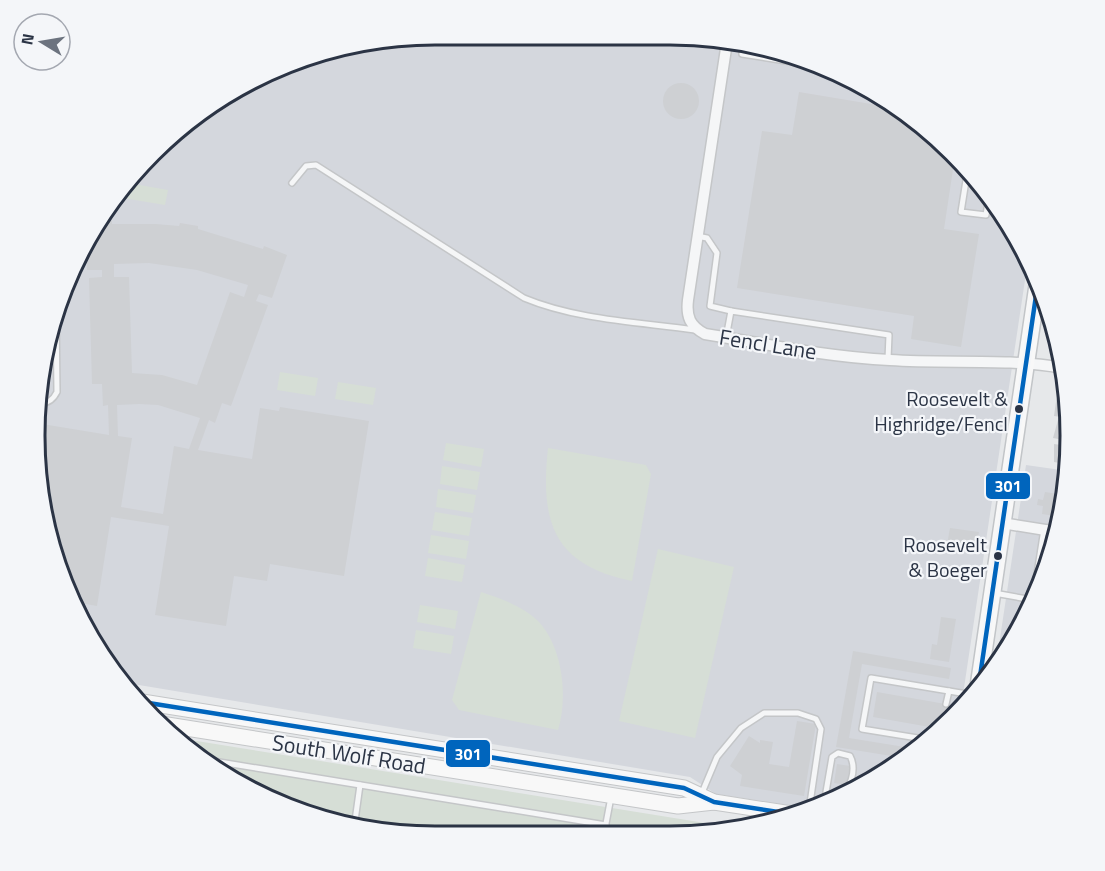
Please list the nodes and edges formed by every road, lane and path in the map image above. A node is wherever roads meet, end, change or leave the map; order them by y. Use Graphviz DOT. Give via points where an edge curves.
graph roads {
  1 [pos="726,49"];
  2 [pos="742,52"];
  3 [pos="774,59"];
  4 [pos="966,182"];
  5 [pos="292,183"];
  6 [pos="987,209"];
  7 [pos="697,236"];
  8 [pos="1035,300"];
  9 [pos="731,311"];
  10 [pos="697,330"];
  11 [pos="726,338"];
  12 [pos="56,342"];
  13 [pos="888,360"];
  14 [pos="1026,362"];
  15 [pos="1053,366"];
  16 [pos="47,403"];
  17 [pos="1002,523"];
  18 [pos="1044,529"];
  19 [pos="1048,530"];
  20 [pos="1041,551"];
  21 [pos="1040,559"];
  22 [pos="992,593"];
  23 [pos="1024,598"];
  24 [pos="981,671"];
  25 [pos="966,690"];
  26 [pos="949,691"];
  27 [pos="151,703"];
  28 [pos="946,704"];
  29 [pos="175,726"];
  30 [pos="916,738"];
  31 [pos="223,762"];
  32 [pos="850,782"];
  33 [pos="360,785"];
  34 [pos="826,793"];
  35 [pos="611,796"];
  36 [pos="707,799"];
  37 [pos="811,799"];
  38 [pos="776,811"];
  39 [pos="355,817"];
  40 [pos="606,825"];
  1 -- 7 [label="street, Fencl Lane"];
  2 -- 3 [label="lane"];
  4 -- 6 [label="lane" via="961,212 986,215"];
  5 -- 10 [label="lane" via="306,166 316,165 524,298 546,307"];
  7 -- 9 [label="lane" via="707,238 717,253 710,306"];
  7 -- 10 [label="street, Fencl Lane" via="687,309"];
  8 -- 14 [label="main road"];
  9 -- 11 [label="lane"];
  9 -- 13 [label="lane" via="889,335"];
  10 -- 11 [label="street, Fencl Lane"];
  11 -- 13 [label="street, Fencl Lane"];
  12 -- 16 [label="lane" via="57,392"];
  13 -- 14 [label="street, Fencl Lane"];
  14 -- 15 [label="street, Fencl Lane"];
  14 -- 17 [label="main road"];
  17 -- 18 [label="street"];
  17 -- 22 [label="main road"];
  18 -- 19 [label="street"];
  18 -- 20 [label="lane"];
  20 -- 21 [label="lane"];
  22 -- 23 [label="lane"];
  22 -- 24 [label="main road"];
  25 -- 26 [label="lane"];
  26 -- 28 [label="lane"];
  26 -- 30 [label="lane" via="871,678 862,729"];
  27 -- 36 [label="main road, South Wolf Road" via="684,788"];
  29 -- 35 [label="main road, South Wolf Road"];
  31 -- 33 [label="lane"];
  32 -- 34 [label="lane" via="850,756 838,753 832,756"];
  33 -- 39 [label="lane"];
  33 -- 40 [label="lane"];
  35 -- 36 [label="main road, South Wolf Road" via="678,806"];
  35 -- 40 [label="lane"];
  36 -- 37 [label="lane" via="717,756 741,728 764,713 798,713 816,719 821,729"];
  36 -- 38 [label="main road, South Wolf Road"];
}
